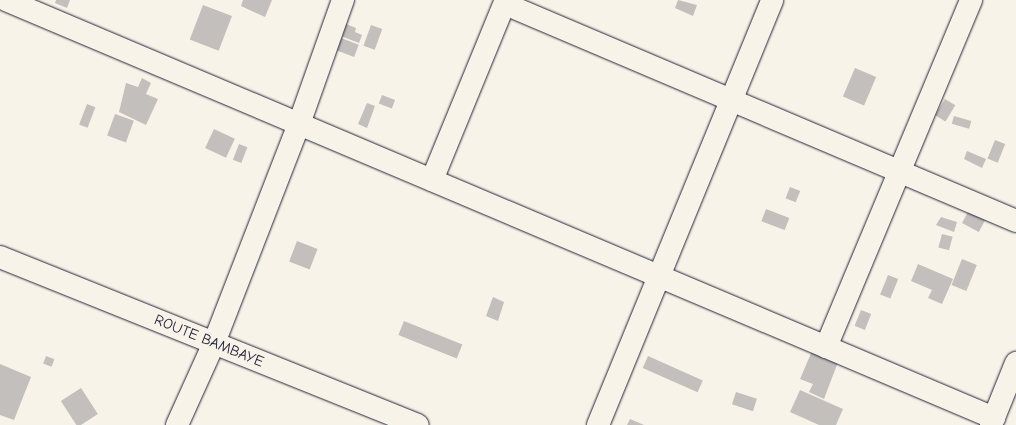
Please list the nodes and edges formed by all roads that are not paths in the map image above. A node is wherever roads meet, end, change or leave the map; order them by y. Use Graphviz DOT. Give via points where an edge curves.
graph roads {
  1 [pos="6,0"];
  2 [pos="343,0"];
  3 [pos="772,0"];
  4 [pos="970,0"];
  5 [pos="505,2"];
  6 [pos="730,100"];
  7 [pos="299,124"];
  8 [pos="899,172"];
  9 [pos="432,180"];
  10 [pos="1016,221"];
  11 [pos="0,257"];
  12 [pos="657,275"];
  13 [pos="214,343"];
  14 [pos="826,347"];
  15 [pos="1016,363"];
  16 [pos="993,422"];
  17 [pos="177,425"];
  18 [pos="418,425"];
  19 [pos="598,425"];
  1 -- 7 [label="street"];
  2 -- 7 [label="street"];
  3 -- 6 [label="street"];
  4 -- 8 [label="street"];
  5 -- 6 [label="street"];
  5 -- 9 [label="street"];
  6 -- 8 [label="street"];
  6 -- 12 [label="street"];
  7 -- 9 [label="street"];
  7 -- 13 [label="street"];
  8 -- 10 [label="street"];
  8 -- 14 [label="street"];
  9 -- 12 [label="street"];
  11 -- 13 [label="street, ROUTE BAMBAYE"];
  12 -- 14 [label="street"];
  12 -- 19 [label="street"];
  13 -- 17 [label="street"];
  13 -- 18 [label="street, ROUTE BAMBAYE"];
  14 -- 16 [label="street"];
  15 -- 16 [label="street"];
}
